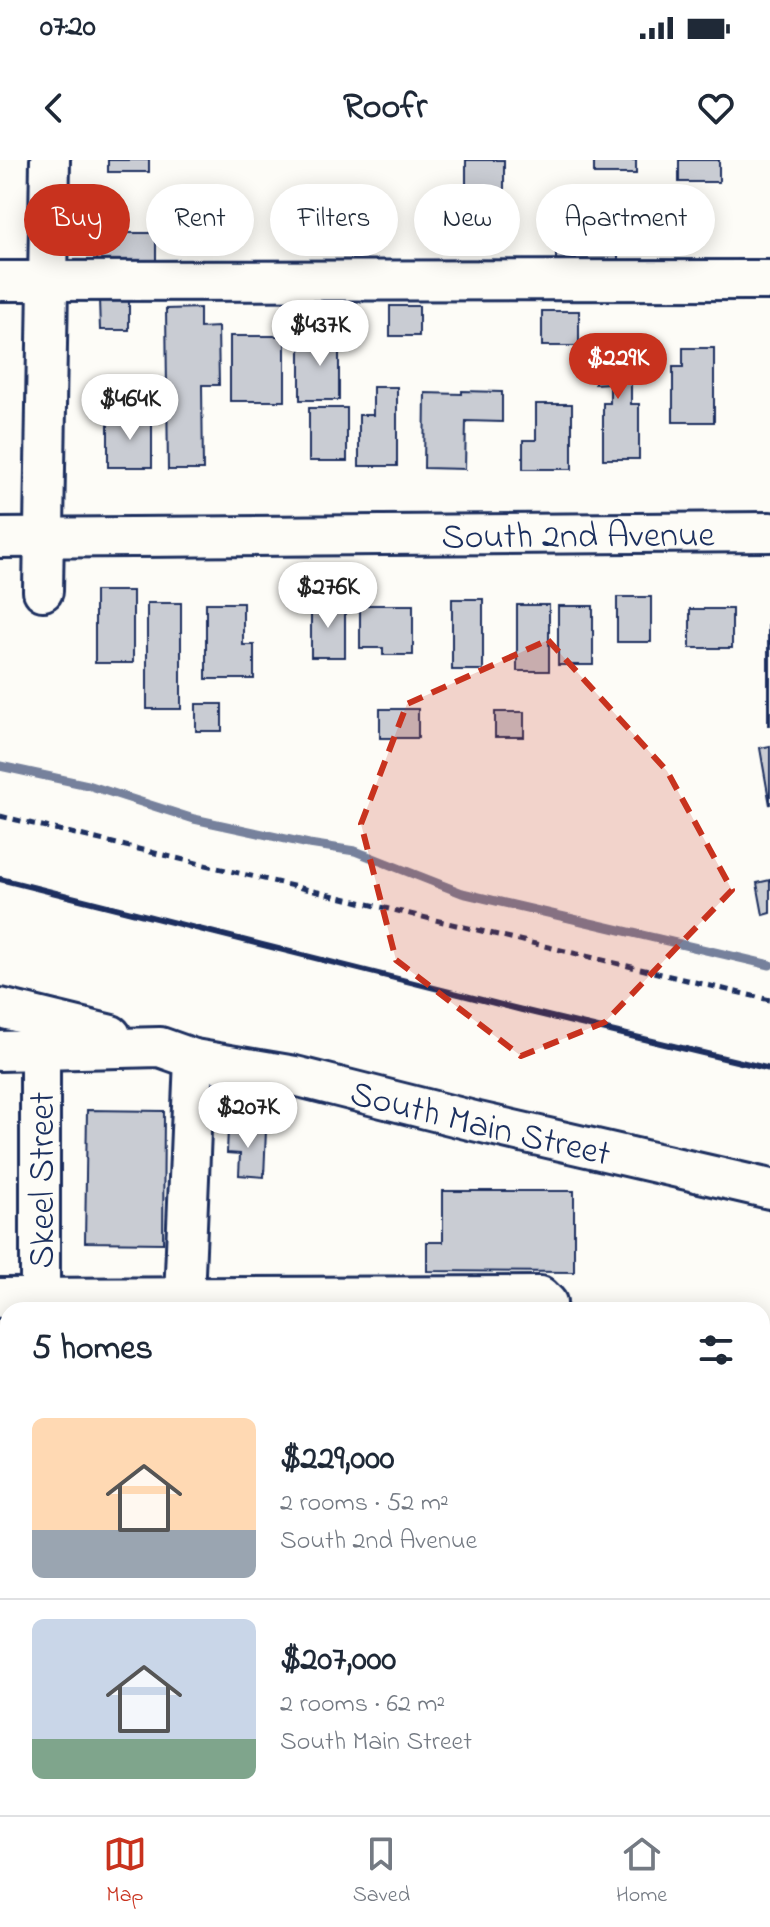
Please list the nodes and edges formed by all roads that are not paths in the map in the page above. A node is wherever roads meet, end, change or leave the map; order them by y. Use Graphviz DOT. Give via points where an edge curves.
graph roads {
  1 [pos="50,160"];
  2 [pos="50,280"];
  3 [pos="770,280"];
  4 [pos="0,281"];
  5 [pos="770,532"];
  6 [pos="0,538"];
  7 [pos="44,538"];
  8 [pos="43,591"];
  9 [pos="0,1008"];
  10 [pos="40,1050"];
  11 [pos="0,1051"];
  12 [pos="177,1053"];
  13 [pos="770,1189"];
  14 [pos="184,1297"];
  15 [pos="0,1298"];
  16 [pos="27,1302"];
  17 [pos="40,1302"];
  18 [pos="81,1302"];
  19 [pos="264,1302"];
  20 [pos="317,1302"];
  21 [pos="546,1302"];
  1 -- 2 [label="street"];
  2 -- 3 [label="street"];
  2 -- 4 [label="street"];
  2 -- 7 [label="street"];
  5 -- 7 [label="street, South 2nd Avenue"];
  6 -- 7 [label="street, South 2nd Avenue"];
  7 -- 8 [label="street"];
  9 -- 12 [label="street"];
  10 -- 11 [label="street, South Main Street"];
  10 -- 12 [label="street, South Main Street"];
  10 -- 17 [label="street, Skeel Street"];
  12 -- 13 [label="street, South Main Street"];
  12 -- 14 [label="street"];
  14 -- 18 [label="street"];
  14 -- 19 [label="street"];
  15 -- 16 [label="street"];
  20 -- 21 [label="street" via="540,1296"];
}
